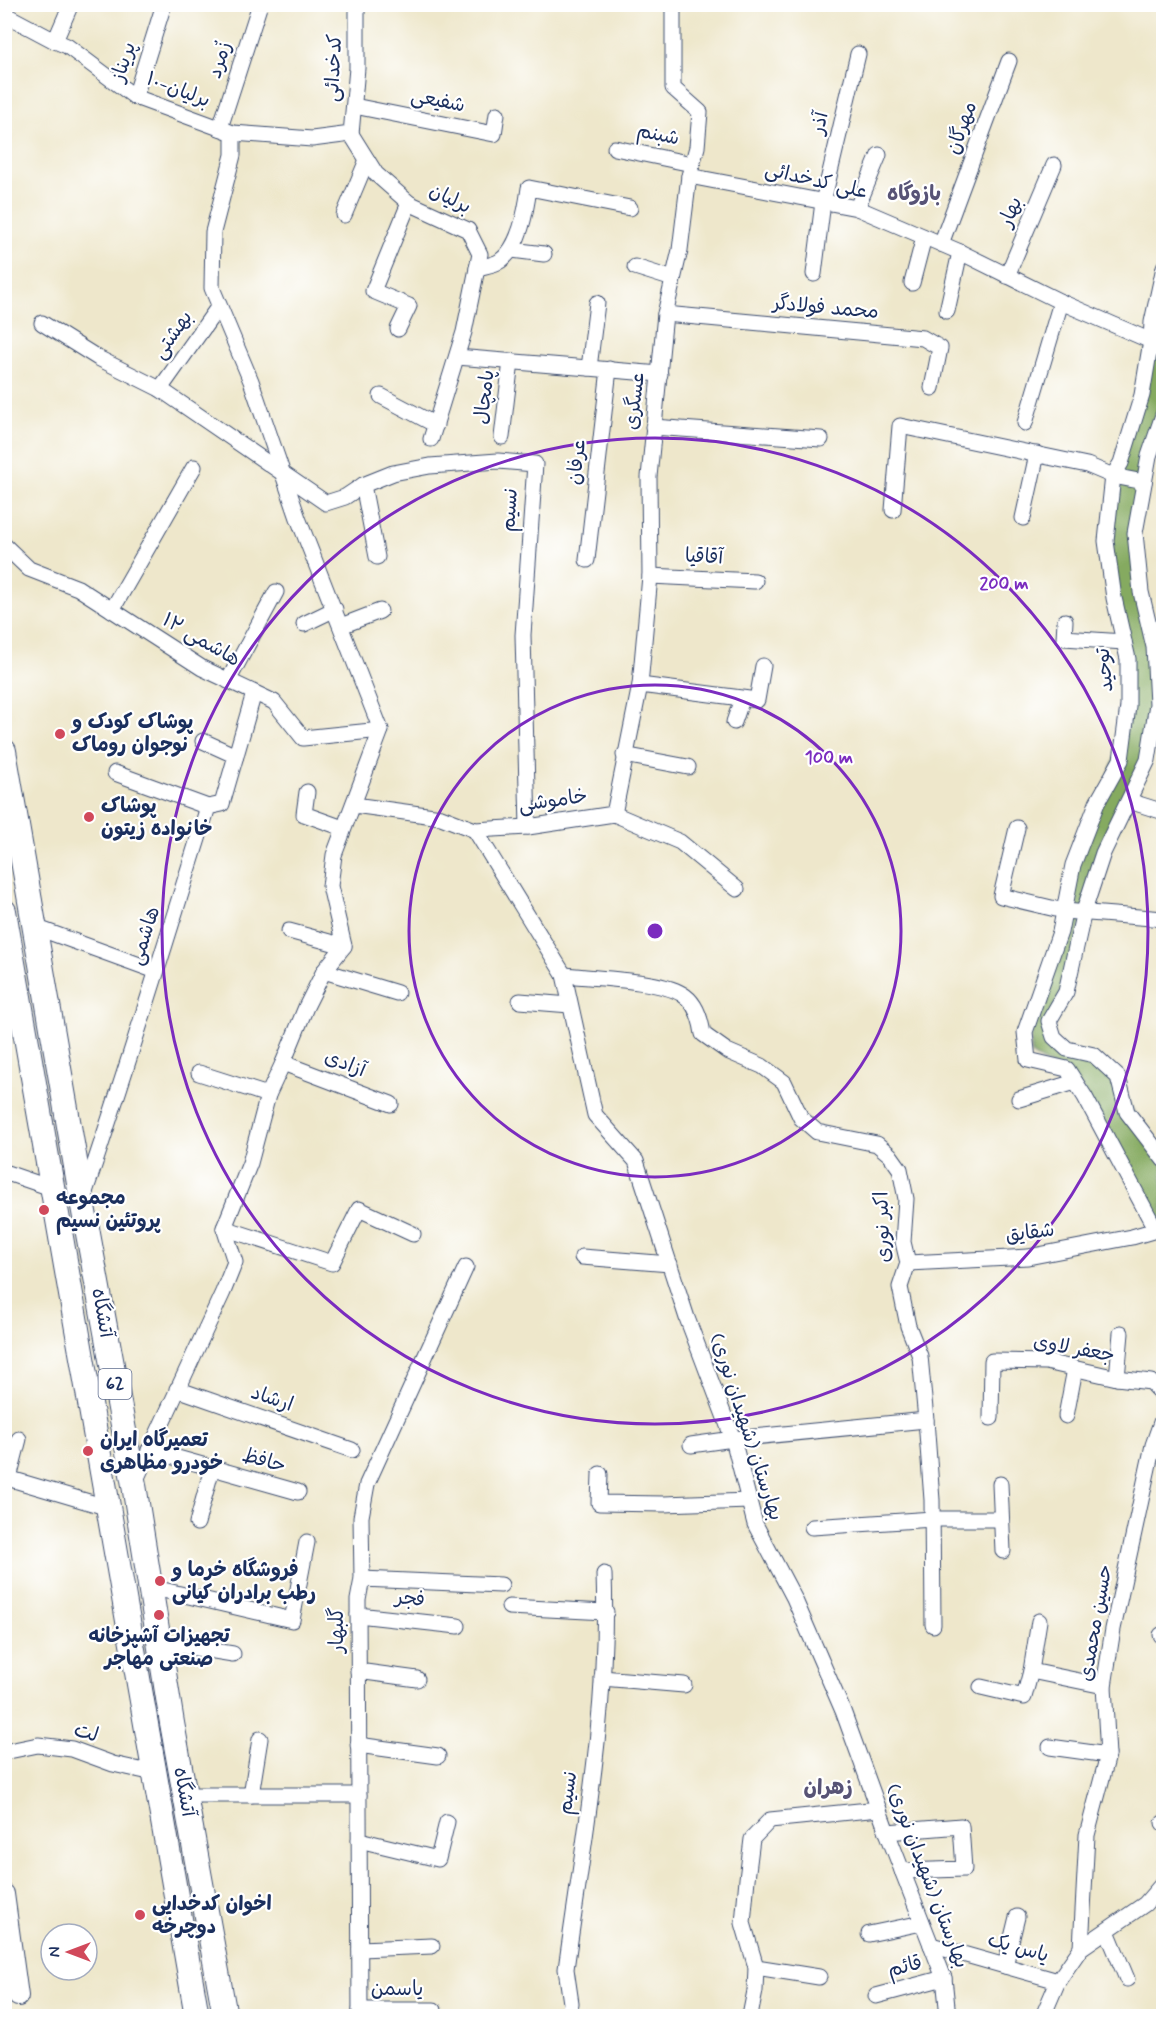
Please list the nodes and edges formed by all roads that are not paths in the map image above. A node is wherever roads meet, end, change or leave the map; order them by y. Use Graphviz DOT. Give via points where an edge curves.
graph roads {
  1 [pos="70,4"];
  2 [pos="165,4"];
  3 [pos="260,4"];
  4 [pos="357,4"];
  5 [pos="673,4"];
  6 [pos="7,18"];
  7 [pos="55,41"];
  8 [pos="858,54"];
  9 [pos="1009,60"];
  10 [pos="135,98"];
  11 [pos="354,106"];
  12 [pos="497,114"];
  13 [pos="226,131"];
  14 [pos="351,134"];
  15 [pos="615,148"];
  16 [pos="879,155"];
  17 [pos="367,160"];
  18 [pos="1054,165"];
  19 [pos="690,170"];
  20 [pos="823,202"];
  21 [pos="409,203"];
  22 [pos="630,208"];
  23 [pos="857,208"];
  24 [pos="344,215"];
  25 [pos="924,237"];
  26 [pos="941,244"];
  27 [pos="512,250"];
  28 [pos="960,252"];
  29 [pos="544,254"];
  30 [pos="635,267"];
  31 [pos="1164,267"];
  32 [pos="477,268"];
  33 [pos="814,274"];
  34 [pos="1007,276"];
  35 [pos="673,279"];
  36 [pos="912,283"];
  37 [pos="1061,302"];
  38 [pos="597,303"];
  39 [pos="219,306"];
  40 [pos="947,311"];
  41 [pos="665,314"];
  42 [pos="42,323"];
  43 [pos="399,329"];
  44 [pos="1157,340"];
  45 [pos="457,357"];
  46 [pos="511,361"];
  47 [pos="590,368"];
  48 [pos="609,369"];
  49 [pos="660,374"];
  50 [pos="932,388"];
  51 [pos="160,389"];
  52 [pos="381,396"];
  53 [pos="1164,412"];
  54 [pos="1024,423"];
  55 [pos="653,427"];
  56 [pos="501,437"];
  57 [pos="821,439"];
  58 [pos="1037,454"];
  59 [pos="194,467"];
  60 [pos="284,474"];
  61 [pos="1113,476"];
  62 [pos="1144,482"];
  63 [pos="363,485"];
  64 [pos="893,510"];
  65 [pos="1023,518"];
  66 [pos="4,545"];
  67 [pos="377,557"];
  68 [pos="587,560"];
  69 [pos="650,576"];
  70 [pos="755,581"];
  71 [pos="276,591"];
  72 [pos="334,609"];
  73 [pos="112,610"];
  74 [pos="380,611"];
  75 [pos="1065,621"];
  76 [pos="304,624"];
  77 [pos="341,626"];
  78 [pos="1124,642"];
  79 [pos="763,666"];
  80 [pos="228,681"];
  81 [pos="639,685"];
  82 [pos="254,693"];
  83 [pos="742,699"];
  84 [pos="734,722"];
  85 [pos="381,729"];
  86 [pos="202,741"];
  87 [pos="4,751"];
  88 [pos="624,755"];
  89 [pos="236,756"];
  90 [pos="688,767"];
  91 [pos="115,773"];
  92 [pos="307,792"];
  93 [pos="1129,801"];
  94 [pos="354,805"];
  95 [pos="208,807"];
  96 [pos="1164,812"];
  97 [pos="614,814"];
  98 [pos="1092,818"];
  99 [pos="1117,826"];
  100 [pos="528,827"];
  101 [pos="343,828"];
  102 [pos="1017,828"];
  103 [pos="475,830"];
  104 [pos="737,890"];
  105 [pos="29,892"];
  106 [pos="4,894"];
  107 [pos="4,911"];
  108 [pos="1064,911"];
  109 [pos="1084,911"];
  110 [pos="1164,919"];
  111 [pos="35,927"];
  112 [pos="289,931"];
  113 [pos="344,946"];
  114 [pos="156,971"];
  115 [pos="324,971"];
  116 [pos="4,973"];
  117 [pos="564,975"];
  118 [pos="397,993"];
  119 [pos="20,995"];
  120 [pos="520,1001"];
  121 [pos="570,1005"];
  122 [pos="283,1063"];
  123 [pos="199,1073"];
  124 [pos="1075,1082"];
  125 [pos="268,1095"];
  126 [pos="1019,1099"];
  127 [pos="391,1104"];
  128 [pos="1164,1160"];
  129 [pos="4,1172"];
  130 [pos="54,1189"];
  131 [pos="82,1201"];
  132 [pos="224,1228"];
  133 [pos="1161,1230"];
  134 [pos="413,1234"];
  135 [pos="582,1257"];
  136 [pos="908,1263"];
  137 [pos="670,1264"];
  138 [pos="466,1267"];
  139 [pos="1121,1333"];
  140 [pos="1075,1369"];
  141 [pos="1118,1378"];
  142 [pos="177,1389"];
  143 [pos="1164,1396"];
  144 [pos="1164,1414"];
  145 [pos="1065,1416"];
  146 [pos="991,1418"];
  147 [pos="926,1420"];
  148 [pos="19,1439"];
  149 [pos="733,1439"];
  150 [pos="691,1445"];
  151 [pos="149,1450"];
  152 [pos="352,1450"];
  153 [pos="212,1468"];
  154 [pos="600,1474"];
  155 [pos="7,1477"];
  156 [pos="1000,1484"];
  157 [pos="134,1485"];
  158 [pos="298,1492"];
  159 [pos="748,1501"];
  160 [pos="109,1508"];
  161 [pos="1000,1519"];
  162 [pos="933,1520"];
  163 [pos="197,1523"];
  164 [pos="813,1527"];
  165 [pos="307,1542"];
  166 [pos="1003,1551"];
  167 [pos="604,1574"];
  168 [pos="362,1579"];
  169 [pos="501,1585"];
  170 [pos="150,1587"];
  171 [pos="509,1607"];
  172 [pos="606,1612"];
  173 [pos="358,1615"];
  174 [pos="1039,1621"];
  175 [pos="933,1625"];
  176 [pos="458,1626"];
  177 [pos="159,1642"];
  178 [pos="233,1654"];
  179 [pos="358,1671"];
  180 [pos="1031,1671"];
  181 [pos="602,1678"];
  182 [pos="417,1679"];
  183 [pos="684,1685"];
  184 [pos="1104,1686"];
  185 [pos="981,1687"];
  186 [pos="261,1739"];
  187 [pos="358,1745"];
  188 [pos="1050,1747"];
  189 [pos="4,1752"];
  190 [pos="1108,1755"];
  191 [pos="438,1756"];
  192 [pos="154,1773"];
  193 [pos="185,1795"];
  194 [pos="251,1795"];
  195 [pos="359,1795"];
  196 [pos="879,1809"];
  197 [pos="447,1822"];
  198 [pos="887,1832"];
  199 [pos="359,1840"];
  200 [pos="902,1871"];
  201 [pos="1164,1882"];
  202 [pos="4,1894"];
  203 [pos="1017,1917"];
  204 [pos="922,1923"];
  205 [pos="1107,1931"];
  206 [pos="869,1934"];
  207 [pos="432,1946"];
  208 [pos="931,1946"];
  209 [pos="360,1948"];
  210 [pos="1081,1948"];
  211 [pos="1005,1966"];
  212 [pos="756,1967"];
  213 [pos="819,1977"];
  214 [pos="944,1978"];
  215 [pos="1127,1978"];
  216 [pos="1058,1981"];
  217 [pos="876,1996"];
  218 [pos="11,1997"];
  219 [pos="434,2010"];
  220 [pos="360,2013"];
  221 [pos="197,2016"];
  222 [pos="225,2016"];
  223 [pos="569,2016"];
  224 [pos="750,2016"];
  225 [pos="948,2016"];
  226 [pos="1043,2016"];
  1 -- 7 [label="street"];
  2 -- 10 [label="street, پریناز"];
  3 -- 13 [label="street, زُمرد"];
  4 -- 11 [label="street, کدخدائی"];
  5 -- 19 [label="street, عسگری" via="673,88 700,112"];
  6 -- 7 [label="street, ۱۰-برلیان"];
  7 -- 10 [label="street, ۱۰-برلیان"];
  8 -- 20 [label="street, آذر"];
  9 -- 26 [label="street, مهرگان"];
  10 -- 13 [label="street, ۱۰-برلیان"];
  11 -- 12 [label="street, شفیعی" via="494,134"];
  11 -- 14 [label="street, کدخدائی"];
  13 -- 14 [label="street, ۱۰-برلیان" via="312,139"];
  13 -- 39 [label="street, زُمرد" via="233,155 213,232 212,288"];
  14 -- 17 [label="street, برلیان"];
  15 -- 19 [label="street, شبنم"];
  16 -- 23 [label="street"];
  17 -- 21 [label="street, برلیان" via="376,174"];
  17 -- 24 [label="street"];
  18 -- 34 [label="street, بهار"];
  19 -- 20 [label="street, علی کدخدائی"];
  19 -- 35 [label="street, عسگری"];
  20 -- 23 [label="street, علی کدخدائی"];
  20 -- 33 [label="street, آذر"];
  21 -- 32 [label="street, برلیان" via="468,230 480,254"];
  21 -- 43 [label="street" via="373,291 409,306"];
  22 -- 27 [label="street" via="529,188"];
  23 -- 25 [label="street, علی کدخدائی"];
  25 -- 26 [label="street, علی کدخدائی"];
  25 -- 36 [label="street"];
  26 -- 28 [label="street, علی کدخدائی"];
  27 -- 29 [label="street"];
  27 -- 32 [label="street" via="498,262"];
  28 -- 34 [label="street, علی کدخدائی"];
  28 -- 40 [label="street"];
  30 -- 35 [label="street"];
  31 -- 44 [label="street, توحید" via="1152,321"];
  32 -- 45 [label="street, برلیان"];
  34 -- 37 [label="street, علی کدخدائی"];
  35 -- 41 [label="street, عسگری"];
  37 -- 44 [label="street, علی کدخدائی"];
  37 -- 54 [label="street"];
  38 -- 47 [label="street"];
  39 -- 51 [label="street, بهشتی"];
  39 -- 60 [label="street, زُمرد"];
  41 -- 49 [label="street, عسگری"];
  41 -- 50 [label="street, محمد فولادگر" via="923,338 940,348"];
  42 -- 51 [label="street" via="98,358"];
  44 -- 61 [label="street, توحید" via="1121,464"];
  45 -- 46 [label="street"];
  45 -- 52 [label="street, برلیان" via="434,432"];
  46 -- 47 [label="street"];
  46 -- 56 [label="street, پامچال"];
  47 -- 48 [label="street"];
  48 -- 49 [label="street"];
  48 -- 68 [label="street, عرفان"];
  49 -- 55 [label="street, عسگری"];
  51 -- 60 [label="street"];
  53 -- 62 [label="street"];
  55 -- 57 [label="street"];
  55 -- 69 [label="street, عسگری" via="648,477"];
  58 -- 61 [label="street" via="1087,465"];
  58 -- 64 [label="street" via="900,426"];
  58 -- 65 [label="street"];
  59 -- 73 [label="street"];
  60 -- 63 [label="street, نسیم" via="326,503"];
  60 -- 72 [label="street, زُمرد"];
  61 -- 62 [label="street"];
  61 -- 78 [label="street, توحید" via="1106,541"];
  62 -- 93 [label="street" via="1135,533 1141,592 1154,647 1157,704 1148,760"];
  63 -- 67 [label="street"];
  63 -- 100 [label="street, نسیم" via="393,473 430,466 498,461 535,464 523,634"];
  66 -- 73 [label="street, ۱۲ هاشمی" via="29,569 78,588"];
  69 -- 70 [label="street, آقاقیا"];
  69 -- 81 [label="street, عسگری"];
  71 -- 80 [label="street"];
  72 -- 76 [label="street"];
  72 -- 77 [label="street, زُمرد"];
  73 -- 80 [label="street, ۱۲ هاشمی" via="202,669"];
  74 -- 77 [label="street"];
  75 -- 78 [label="street" via="1064,638"];
  77 -- 85 [label="street, زُمرد"];
  78 -- 98 [label="street, توحید" via="1128,706 1121,760"];
  79 -- 83 [label="street" via="757,700"];
  80 -- 82 [label="street, ۱۲ هاشمی"];
  81 -- 83 [label="street"];
  81 -- 88 [label="street, عسگری"];
  82 -- 85 [label="street, ۱۲ هاشمی" via="274,702 303,738"];
  82 -- 89 [label="street, هاشمی"];
  83 -- 84 [label="street"];
  85 -- 94 [label="street"];
  86 -- 89 [label="street"];
  87 -- 105 [label="main road, آتشگاه / 62"];
  88 -- 90 [label="street"];
  88 -- 97 [label="street, عسگری"];
  89 -- 95 [label="street, هاشمی" via="222,804"];
  91 -- 95 [label="street"];
  92 -- 101 [label="street" via="304,814"];
  93 -- 96 [label="street"];
  93 -- 99 [label="street"];
  94 -- 101 [label="street"];
  94 -- 103 [label="street, خاموشی" via="441,817"];
  95 -- 114 [label="street, هاشمی"];
  97 -- 100 [label="street, خاموشی"];
  97 -- 104 [label="street, خاموشی" via="680,842"];
  98 -- 99 [label="street"];
  98 -- 108 [label="street, توحید" via="1073,866"];
  99 -- 109 [label="street" via="1103,853"];
  100 -- 103 [label="street, خاموشی"];
  101 -- 113 [label="street" via="330,886"];
  102 -- 108 [label="street" via="1001,896"];
  103 -- 117 [label="street, بهارستان (شهیدان نوری)"];
  105 -- 106 [label="main road"];
  105 -- 111 [label="main road, آتشگاه / 62"];
  107 -- 119 [label="main road, آتشگاه / 62"];
  108 -- 109 [label="street"];
  108 -- 124 [label="street, توحید" via="1025,1032 1028,1060 1067,1069"];
  109 -- 110 [label="street"];
  109 -- 128 [label="street" via="1066,992 1049,1021 1054,1037 1067,1049 1094,1055 1118,1077 1127,1112"];
  111 -- 114 [label="street"];
  111 -- 131 [label="main road, آتشگاه / 62"];
  112 -- 113 [label="street"];
  113 -- 115 [label="street"];
  114 -- 131 [label="street, هاشمی"];
  115 -- 118 [label="street"];
  115 -- 122 [label="street"];
  116 -- 119 [label="main road"];
  117 -- 121 [label="street, بهارستان (شهیدان نوری)"];
  117 -- 136 [label="street, اکبر نوری" via="662,987 684,994 700,1016 703,1034 784,1082 801,1118 817,1132 877,1144 900,1169 906,1199 903,1242"];
  119 -- 130 [label="main road, آتشگاه / 62"];
  120 -- 121 [label="street"];
  121 -- 137 [label="street, بهارستان (شهیدان نوری)" via="595,1115 636,1161"];
  122 -- 125 [label="street"];
  122 -- 127 [label="street, آزادی"];
  123 -- 125 [label="street"];
  124 -- 126 [label="street"];
  124 -- 133 [label="street"];
  125 -- 132 [label="street" via="250,1163"];
  129 -- 130 [label="street"];
  130 -- 160 [label="main road, آتشگاه / 62"];
  131 -- 157 [label="main road, آتشگاه / 62"];
  132 -- 134 [label="street" via="332,1263 359,1209"];
  132 -- 142 [label="street" via="235,1262"];
  133 -- 136 [label="street, شقایق" via="1028,1257"];
  135 -- 137 [label="street"];
  136 -- 147 [label="street, اکبر نوری" via="900,1287 908,1326 920,1356"];
  137 -- 149 [label="street, بهارستان (شهیدان نوری)"];
  138 -- 168 [label="street, گلبهار" via="366,1484 361,1517"];
  139 -- 141 [label="street"];
  140 -- 141 [label="street, جعفر لاوی"];
  140 -- 145 [label="street"];
  140 -- 146 [label="street, جعفر لاوی" via="1046,1362 992,1361"];
  141 -- 143 [label="street, جعفر لاوی" via="1151,1382"];
  142 -- 151 [label="street"];
  142 -- 152 [label="street, ارشاد"];
  144 -- 184 [label="street, حسین محمدی" via="1153,1445"];
  147 -- 149 [label="street"];
  147 -- 162 [label="street, اکبر نوری"];
  148 -- 155 [label="street"];
  149 -- 150 [label="street"];
  149 -- 159 [label="street, بهارستان (شهیدان نوری)"];
  151 -- 153 [label="street, حافظ"];
  151 -- 157 [label="street"];
  153 -- 158 [label="street, حافظ"];
  153 -- 163 [label="street"];
  154 -- 159 [label="street" via="598,1503"];
  155 -- 160 [label="street"];
  156 -- 161 [label="street"];
  157 -- 170 [label="main road, آتشگاه / 62"];
  159 -- 196 [label="street, بهارستان (شهیدان نوری)" via="754,1524 794,1598 843,1711"];
  160 -- 192 [label="main road, آتشگاه / 62"];
  161 -- 162 [label="street"];
  161 -- 166 [label="street"];
  162 -- 164 [label="street"];
  162 -- 175 [label="street, اکبر نوری"];
  165 -- 170 [label="street" via="292,1620"];
  167 -- 172 [label="street, نسیم"];
  168 -- 169 [label="street"];
  168 -- 173 [label="street, گلبهار"];
  170 -- 177 [label="main road, آتشگاه / 62"];
  171 -- 172 [label="street"];
  172 -- 181 [label="street, نسیم"];
  173 -- 176 [label="street, فجر"];
  173 -- 179 [label="street, گلبهار"];
  174 -- 180 [label="street"];
  177 -- 178 [label="street"];
  177 -- 193 [label="main road, آتشگاه / 62"];
  179 -- 182 [label="street"];
  179 -- 187 [label="street, گلبهار"];
  180 -- 184 [label="street"];
  180 -- 185 [label="street" via="1024,1696"];
  181 -- 183 [label="street"];
  181 -- 223 [label="street, نسیم" via="566,1969"];
  184 -- 190 [label="street, حسین محمدی"];
  186 -- 194 [label="street"];
  187 -- 191 [label="street"];
  187 -- 195 [label="street, گلبهار"];
  188 -- 190 [label="street"];
  189 -- 192 [label="street, لت" via="38,1745 72,1749"];
  190 -- 210 [label="street, حسین محمدی" via="1087,1834"];
  192 -- 221 [label="main road, آتشگاه / 62"];
  193 -- 194 [label="street"];
  193 -- 222 [label="main road, آتشگاه / 62"];
  194 -- 195 [label="street"];
  195 -- 199 [label="street, گلبهار"];
  196 -- 198 [label="street, بهارستان (شهیدان نوری)"];
  196 -- 212 [label="street" via="770,1820 752,1839 743,1923"];
  197 -- 199 [label="street" via="438,1860"];
  198 -- 200 [label="street, بهارستان (شهیدان نوری)"];
  198 -- 200 [label="street" via="961,1826 964,1869"];
  199 -- 209 [label="street, گلبهار"];
  200 -- 204 [label="street, بهارستان (شهیدان نوری)"];
  201 -- 205 [label="street" via="1145,1904"];
  202 -- 218 [label="street"];
  203 -- 211 [label="street"];
  204 -- 206 [label="street"];
  204 -- 208 [label="street, بهارستان (شهیدان نوری)"];
  205 -- 210 [label="street"];
  205 -- 215 [label="street"];
  207 -- 209 [label="street"];
  208 -- 211 [label="street, یاس یک"];
  208 -- 214 [label="street, بهارستان (شهیدان نوری)"];
  209 -- 220 [label="street, گلبهار"];
  210 -- 216 [label="street"];
  211 -- 216 [label="street, یاس یک"];
  212 -- 213 [label="street"];
  212 -- 224 [label="street"];
  214 -- 217 [label="street, قائم"];
  214 -- 225 [label="street, بهارستان (شهیدان نوری)"];
  216 -- 226 [label="street"];
  219 -- 220 [label="street, یاسمن"];
}
